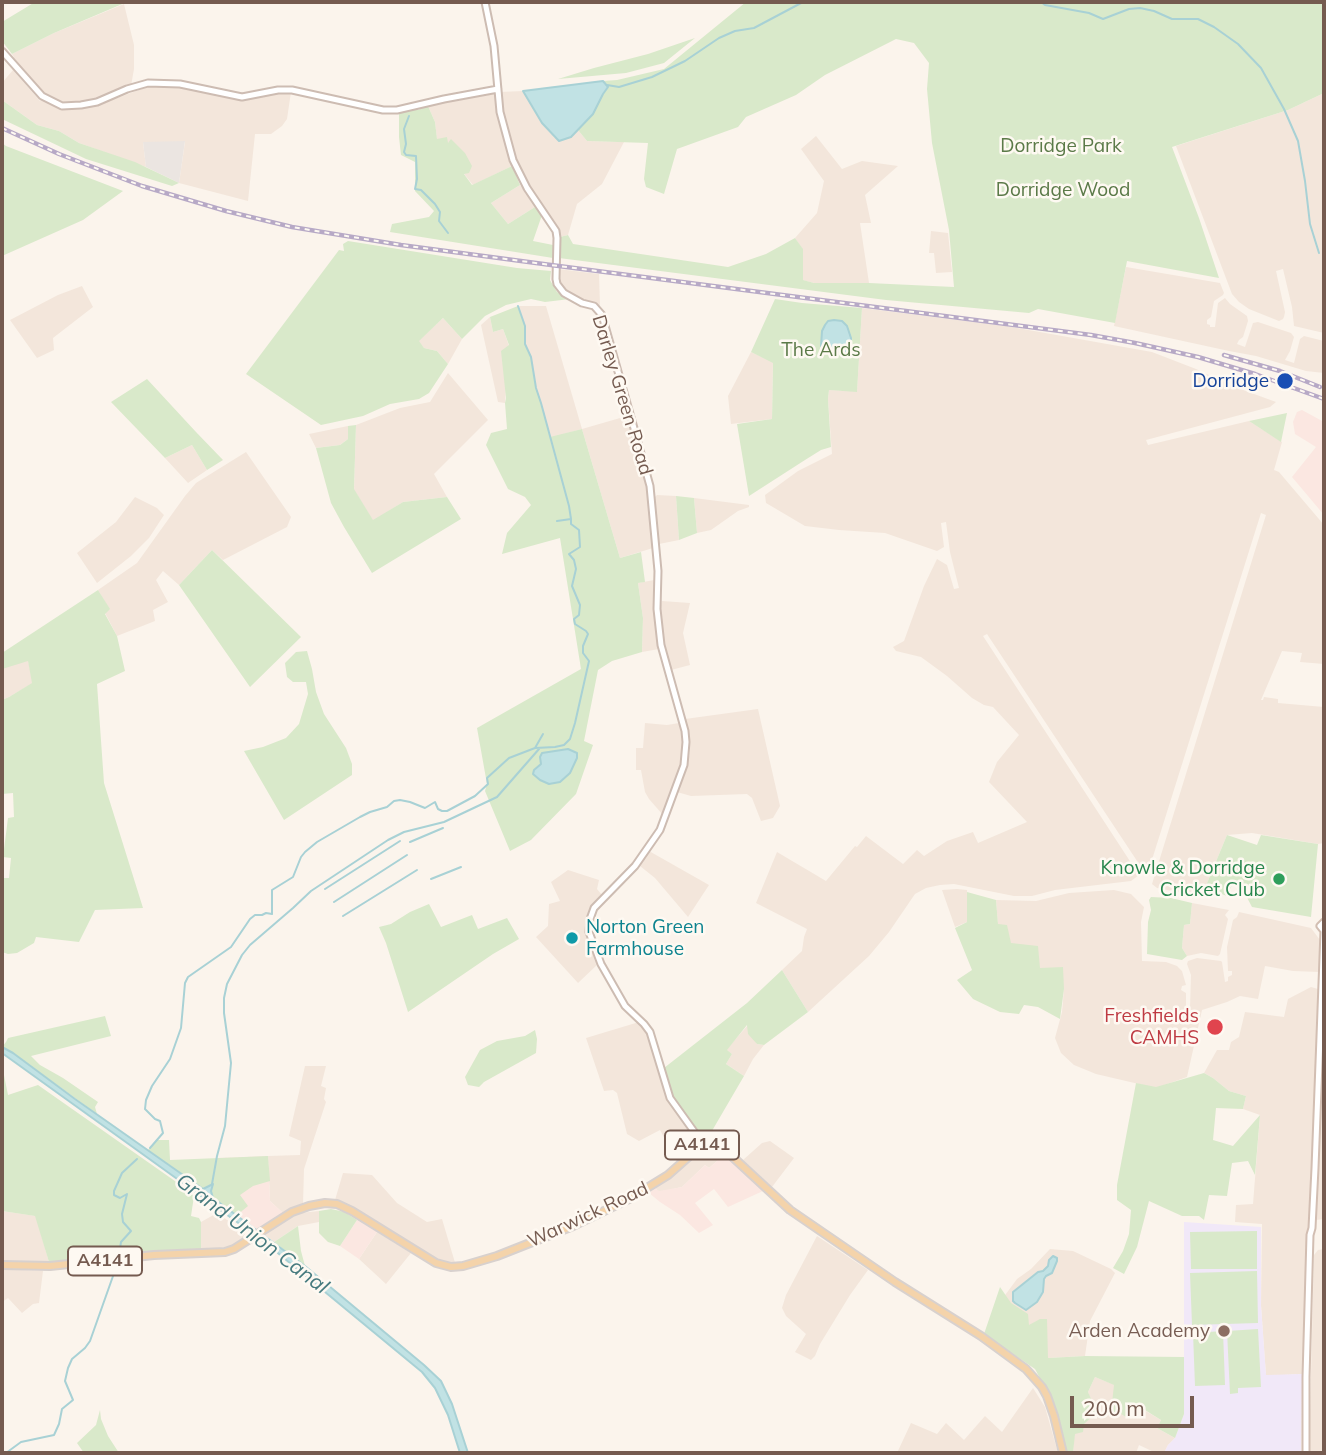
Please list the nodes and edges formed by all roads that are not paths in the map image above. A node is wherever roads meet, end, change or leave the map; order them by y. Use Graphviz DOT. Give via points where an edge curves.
graph roads {
  1 [pos="485,2"];
  2 [pos="2,51"];
  3 [pos="498,89"];
  4 [pos="1324,922"];
  5 [pos="1324,931"];
  6 [pos="703,1144"];
  7 [pos="2,1265"];
  8 [pos="1063,1453"];
  9 [pos="1306,1453"];
  1 -- 3 [label="street"];
  2 -- 3 [label="street" via="42,96 62,106 97,102 148,83 180,84 242,97 292,90 383,110"];
  3 -- 6 [label="street, Darley Green Road" via="513,160 557,234 557,284 602,315 650,486 661,645 686,750 660,830 635,866 594,908 589,932 625,1006 648,1028 670,1098"];
  4 -- 5 [label="street" via="1320,926"];
  5 -- 9 [label="street" via="1310,1235"];
  6 -- 7 [label="main road, Warwick Road / A4141" via="662,1180 629,1199 573,1226 463,1266 436,1263 331,1203 298,1209 234,1249 50,1266"];
  6 -- 8 [label="main road, A4141" via="723,1148 790,1210 1016,1360 1042,1387"];
}
